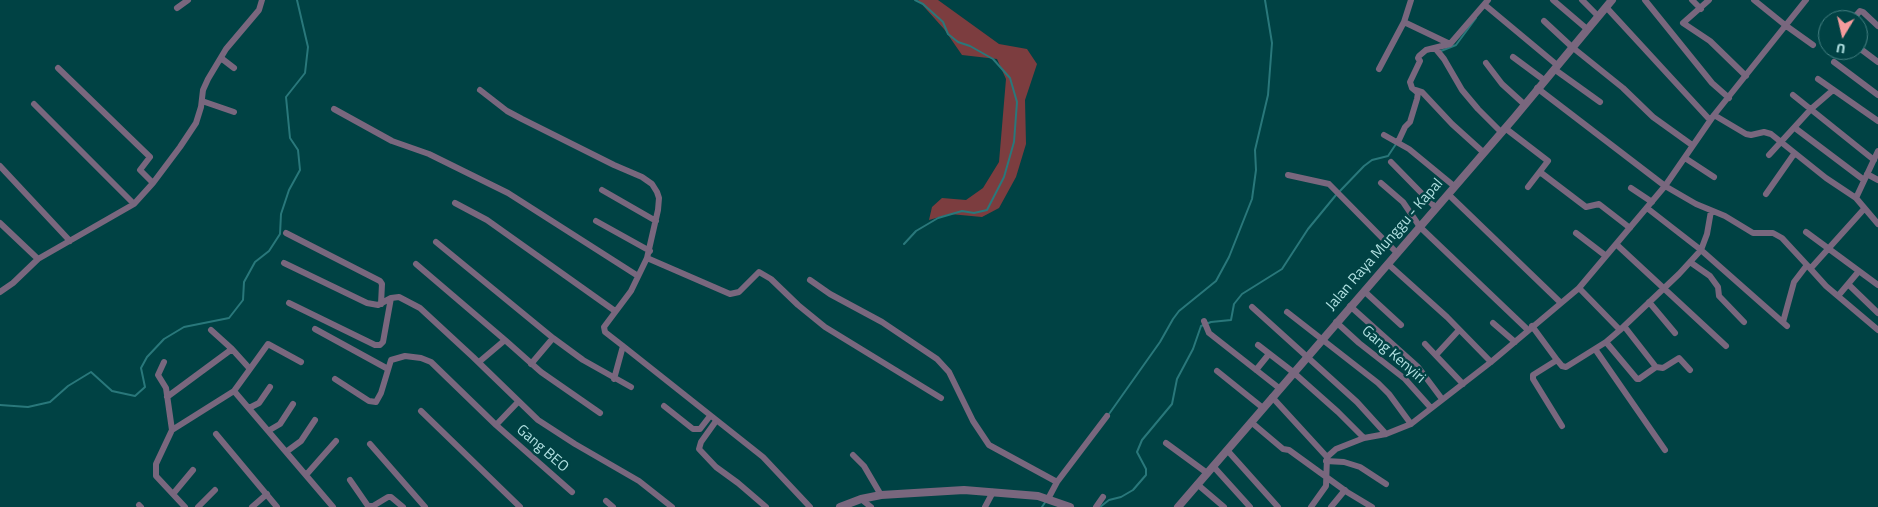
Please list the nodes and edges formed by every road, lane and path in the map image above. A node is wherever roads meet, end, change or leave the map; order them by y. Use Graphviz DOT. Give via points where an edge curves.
graph roads {
  1 [pos="188,0"];
  2 [pos="262,0"];
  3 [pos="1411,0"];
  4 [pos="1553,0"];
  5 [pos="1582,0"];
  6 [pos="1612,0"];
  7 [pos="1645,0"];
  8 [pos="1692,0"];
  9 [pos="1709,0"];
  10 [pos="1754,0"];
  11 [pos="1806,0"];
  12 [pos="1486,2"];
  13 [pos="1606,7"];
  14 [pos="177,8"];
  15 [pos="1701,9"];
  16 [pos="1598,16"];
  17 [pos="1868,17"];
  18 [pos="1544,21"];
  19 [pos="1404,22"];
  20 [pos="1785,26"];
  21 [pos="1878,26"];
  22 [pos="1587,29"];
  23 [pos="1450,44"];
  24 [pos="1813,45"];
  25 [pos="1572,46"];
  26 [pos="1435,48"];
  27 [pos="1513,57"];
  28 [pos="221,58"];
  29 [pos="1834,62"];
  30 [pos="1486,63"];
  31 [pos="1556,67"];
  32 [pos="58,68"];
  33 [pos="234,68"];
  34 [pos="1379,70"];
  35 [pos="1746,76"];
  36 [pos="1818,79"];
  37 [pos="1544,80"];
  38 [pos="1537,88"];
  39 [pos="480,90"];
  40 [pos="1416,90"];
  41 [pos="1833,90"];
  42 [pos="1794,95"];
  43 [pos="1878,95"];
  44 [pos="1729,98"];
  45 [pos="202,101"];
  46 [pos="1600,102"];
  47 [pos="34,104"];
  48 [pos="1524,104"];
  49 [pos="334,108"];
  50 [pos="1811,109"];
  51 [pos="234,112"];
  52 [pos="1712,117"];
  53 [pos="1878,121"];
  54 [pos="1795,128"];
  55 [pos="1503,130"];
  56 [pos="1384,135"];
  57 [pos="1398,142"];
  58 [pos="1780,142"];
  59 [pos="1692,146"];
  60 [pos="1878,151"];
  61 [pos="1483,152"];
  62 [pos="1794,154"];
  63 [pos="1769,155"];
  64 [pos="1685,158"];
  65 [pos="1874,160"];
  66 [pos="1391,162"];
  67 [pos="0,166"];
  68 [pos="1540,172"];
  69 [pos="1288,175"];
  70 [pos="1714,177"];
  71 [pos="1866,177"];
  72 [pos="1878,180"];
  73 [pos="154,182"];
  74 [pos="1382,182"];
  75 [pos="1454,186"];
  76 [pos="1665,186"];
  77 [pos="1528,187"];
  78 [pos="1630,188"];
  79 [pos="602,190"];
  80 [pos="1448,194"];
  81 [pos="1766,194"];
  82 [pos="1856,198"];
  83 [pos="1652,202"];
  84 [pos="455,203"];
  85 [pos="134,204"];
  86 [pos="1436,208"];
  87 [pos="1647,208"];
  88 [pos="1864,209"];
  89 [pos="1711,210"];
  90 [pos="596,221"];
  91 [pos="656,221"];
  92 [pos="0,223"];
  93 [pos="1878,224"];
  94 [pos="1420,227"];
  95 [pos="1630,228"];
  96 [pos="1806,232"];
  97 [pos="286,233"];
  98 [pos="1576,233"];
  99 [pos="70,241"];
  100 [pos="436,242"];
  101 [pos="1616,244"];
  102 [pos="1829,249"];
  103 [pos="1701,250"];
  104 [pos="650,251"];
  105 [pos="1397,253"];
  106 [pos="1606,256"];
  107 [pos="647,258"];
  108 [pos="38,259"];
  109 [pos="284,262"];
  110 [pos="1690,262"];
  111 [pos="416,264"];
  112 [pos="1388,264"];
  113 [pos="1809,267"];
  114 [pos="1859,271"];
  115 [pos="638,276"];
  116 [pos="810,280"];
  117 [pos="1848,284"];
  118 [pos="1878,285"];
  119 [pos="1579,288"];
  120 [pos="1664,288"];
  121 [pos="1364,291"];
  122 [pos="0,292"];
  123 [pos="1838,296"];
  124 [pos="391,298"];
  125 [pos="1560,302"];
  126 [pos="1649,302"];
  127 [pos="289,303"];
  128 [pos="381,304"];
  129 [pos="1350,306"];
  130 [pos="1252,307"];
  131 [pos="615,311"];
  132 [pos="1287,312"];
  133 [pos="1878,312"];
  134 [pos="1204,321"];
  135 [pos="1336,322"];
  136 [pos="1744,322"];
  137 [pos="1493,323"];
  138 [pos="1401,325"];
  139 [pos="1530,328"];
  140 [pos="1622,328"];
  141 [pos="315,329"];
  142 [pos="211,330"];
  143 [pos="1459,330"];
  144 [pos="1878,330"];
  145 [pos="1675,332"];
  146 [pos="553,338"];
  147 [pos="1322,338"];
  148 [pos="505,340"];
  149 [pos="1515,342"];
  150 [pos="1606,342"];
  151 [pos="1425,344"];
  152 [pos="1258,345"];
  153 [pos="623,346"];
  154 [pos="1726,346"];
  155 [pos="232,349"];
  156 [pos="1594,349"];
  157 [pos="1269,354"];
  158 [pos="1436,355"];
  159 [pos="1307,356"];
  160 [pos="1557,360"];
  161 [pos="164,362"];
  162 [pos="302,362"];
  163 [pos="479,362"];
  164 [pos="1491,362"];
  165 [pos="531,364"];
  166 [pos="1656,367"];
  167 [pos="250,369"];
  168 [pos="388,369"];
  169 [pos="1256,370"];
  170 [pos="1690,370"];
  171 [pos="1217,371"];
  172 [pos="1293,372"];
  173 [pos="335,379"];
  174 [pos="614,379"];
  175 [pos="1463,384"];
  176 [pos="270,387"];
  177 [pos="631,387"];
  178 [pos="1279,388"];
  179 [pos="234,391"];
  180 [pos="168,397"];
  181 [pos="1272,397"];
  182 [pos="941,398"];
  183 [pos="1442,399"];
  184 [pos="518,402"];
  185 [pos="293,404"];
  186 [pos="664,406"];
  187 [pos="249,408"];
  188 [pos="1263,408"];
  189 [pos="1431,408"];
  190 [pos="421,411"];
  191 [pos="600,413"];
  192 [pos="710,416"];
  193 [pos="1108,416"];
  194 [pos="315,420"];
  195 [pos="716,421"];
  196 [pos="1251,422"];
  197 [pos="1411,424"];
  198 [pos="496,425"];
  199 [pos="1562,426"];
  200 [pos="172,430"];
  201 [pos="268,430"];
  202 [pos="216,434"];
  203 [pos="1386,434"];
  204 [pos="1364,438"];
  205 [pos="336,440"];
  206 [pos="1166,443"];
  207 [pos="370,444"];
  208 [pos="1227,450"];
  209 [pos="1665,450"];
  210 [pos="286,452"];
  211 [pos="853,455"];
  212 [pos="1327,459"];
  213 [pos="1213,466"];
  214 [pos="193,470"];
  215 [pos="1207,473"];
  216 [pos="306,475"];
  217 [pos="1325,477"];
  218 [pos="350,480"];
  219 [pos="1057,482"];
  220 [pos="1198,484"];
  221 [pos="1386,484"];
  222 [pos="215,490"];
  223 [pos="1345,490"];
  224 [pos="572,492"];
  225 [pos="993,492"];
  226 [pos="173,494"];
  227 [pos="267,494"];
  228 [pos="882,495"];
  229 [pos="1103,497"];
  230 [pos="1047,498"];
  231 [pos="861,499"];
  232 [pos="606,501"];
  233 [pos="185,507"];
  234 [pos="198,507"];
  235 [pos="252,507"];
  236 [pos="277,507"];
  237 [pos="334,507"];
  238 [pos="403,507"];
  239 [pos="425,507"];
  240 [pos="520,507"];
  241 [pos="613,507"];
  242 [pos="672,507"];
  243 [pos="766,507"];
  244 [pos="810,507"];
  245 [pos="840,507"];
  246 [pos="871,507"];
  247 [pos="985,507"];
  248 [pos="1070,507"];
  249 [pos="1096,507"];
  250 [pos="1179,507"];
  251 [pos="1224,507"];
  252 [pos="1250,507"];
  253 [pos="1278,507"];
  254 [pos="1311,507"];
  255 [pos="1331,507"];
  256 [pos="1372,507"];
  1 -- 14 [label="street"];
  2 -- 28 [label="street" via="259,10"];
  3 -- 19 [label="street"];
  4 -- 22 [label="street"];
  5 -- 16 [label="street"];
  6 -- 13 [label="street, Jalan Raya Munggu - Kapal"];
  7 -- 44 [label="street" via="1712,83"];
  8 -- 15 [label="street"];
  9 -- 15 [label="street"];
  10 -- 20 [label="street"];
  11 -- 20 [label="street"];
  12 -- 23 [label="street"];
  12 -- 31 [label="street"];
  13 -- 16 [label="street, Jalan Raya Munggu - Kapal"];
  13 -- 52 [label="street"];
  15 -- 35 [label="street" via="1683,23 1710,42"];
  16 -- 22 [label="street, Jalan Raya Munggu - Kapal"];
  17 -- 21 [label="street"];
  18 -- 25 [label="street"];
  19 -- 23 [label="street"];
  19 -- 34 [label="street"];
  20 -- 24 [label="street"];
  20 -- 35 [label="street"];
  22 -- 25 [label="street, Jalan Raya Munggu - Kapal"];
  23 -- 26 [label="street"];
  25 -- 31 [label="street, Jalan Raya Munggu - Kapal"];
  25 -- 59 [label="street" via="1653,117"];
  26 -- 40 [label="street" via="1426,50 1418,58 1420,61 1410,82"];
  26 -- 55 [label="street" via="1462,90"];
  27 -- 37 [label="street"];
  28 -- 33 [label="street"];
  28 -- 45 [label="street" via="203,90"];
  29 -- 43 [label="street"];
  30 -- 48 [label="street" via="1502,84"];
  31 -- 37 [label="street, Jalan Raya Munggu - Kapal"];
  31 -- 46 [label="street"];
  32 -- 73 [label="street" via="150,157 140,170"];
  35 -- 44 [label="street"];
  36 -- 41 [label="street"];
  37 -- 38 [label="street, Jalan Raya Munggu - Kapal"];
  38 -- 48 [label="street, Jalan Raya Munggu - Kapal"];
  38 -- 76 [label="street"];
  39 -- 91 [label="street" via="507,111 652,184 659,198"];
  40 -- 57 [label="street" via="1412,115"];
  40 -- 61 [label="street" via="1422,92"];
  41 -- 50 [label="street"];
  41 -- 53 [label="street"];
  42 -- 50 [label="street"];
  44 -- 52 [label="street"];
  45 -- 51 [label="street"];
  45 -- 73 [label="street" via="196,122"];
  47 -- 85 [label="street"];
  48 -- 55 [label="street, Jalan Raya Munggu - Kapal"];
  49 -- 115 [label="street" via="392,141 451,164 508,193"];
  50 -- 54 [label="street"];
  50 -- 65 [label="street"];
  52 -- 58 [label="street" via="1746,134 1766,132"];
  52 -- 59 [label="street"];
  54 -- 58 [label="street"];
  54 -- 71 [label="street"];
  55 -- 61 [label="street, Jalan Raya Munggu - Kapal"];
  55 -- 68 [label="street" via="1548,161"];
  56 -- 57 [label="street"];
  57 -- 75 [label="street"];
  58 -- 62 [label="street"];
  58 -- 63 [label="street"];
  59 -- 64 [label="street"];
  60 -- 65 [label="street"];
  61 -- 75 [label="street, Jalan Raya Munggu - Kapal"];
  62 -- 81 [label="street"];
  62 -- 82 [label="street"];
  64 -- 70 [label="street"];
  64 -- 76 [label="street"];
  65 -- 71 [label="street"];
  66 -- 86 [label="street"];
  67 -- 99 [label="street"];
  68 -- 77 [label="street"];
  68 -- 95 [label="street" via="1586,206 1599,204"];
  69 -- 105 [label="street" via="1329,184"];
  71 -- 72 [label="street"];
  71 -- 82 [label="street"];
  73 -- 85 [label="street"];
  74 -- 94 [label="street" via="1403,202"];
  75 -- 80 [label="street, Jalan Raya Munggu - Kapal"];
  76 -- 83 [label="street"];
  76 -- 89 [label="street"];
  78 -- 83 [label="street"];
  79 -- 91 [label="street"];
  80 -- 86 [label="street, Jalan Raya Munggu - Kapal"];
  80 -- 125 [label="street"];
  82 -- 88 [label="street"];
  83 -- 87 [label="street"];
  84 -- 131 [label="street" via="487,220"];
  85 -- 99 [label="street"];
  86 -- 94 [label="street, Jalan Raya Munggu - Kapal"];
  87 -- 95 [label="street"];
  87 -- 103 [label="street"];
  88 -- 93 [label="street"];
  88 -- 102 [label="street"];
  89 -- 103 [label="street"];
  89 -- 113 [label="street" via="1753,233 1773,233 1782,238"];
  90 -- 104 [label="street"];
  91 -- 104 [label="street"];
  92 -- 108 [label="street"];
  94 -- 105 [label="street, Jalan Raya Munggu - Kapal"];
  94 -- 139 [label="street"];
  95 -- 101 [label="street"];
  96 -- 102 [label="street"];
  97 -- 128 [label="street" via="380,281"];
  98 -- 106 [label="street"];
  99 -- 108 [label="street"];
  100 -- 146 [label="street"];
  101 -- 106 [label="street"];
  101 -- 120 [label="street"];
  102 -- 113 [label="street"];
  102 -- 114 [label="street"];
  103 -- 110 [label="street"];
  103 -- 113 [label="street" via="1785,324 1794,282"];
  104 -- 107 [label="street"];
  105 -- 112 [label="street, Jalan Raya Munggu - Kapal"];
  106 -- 119 [label="street"];
  107 -- 115 [label="street"];
  107 -- 182 [label="street" via="730,294 739,292 759,272 825,327"];
  108 -- 122 [label="street"];
  109 -- 128 [label="street" via="367,303"];
  110 -- 120 [label="street"];
  110 -- 136 [label="street" via="1710,276 1718,287 1719,296"];
  111 -- 148 [label="street"];
  112 -- 121 [label="street, Jalan Raya Munggu - Kapal"];
  112 -- 143 [label="street"];
  113 -- 123 [label="street"];
  114 -- 117 [label="street"];
  114 -- 118 [label="street"];
  115 -- 131 [label="street"];
  116 -- 219 [label="street" via="937,359 949,372 989,445"];
  117 -- 123 [label="street"];
  117 -- 133 [label="street"];
  119 -- 125 [label="street"];
  119 -- 140 [label="street"];
  120 -- 126 [label="street"];
  120 -- 154 [label="street"];
  121 -- 129 [label="street, Jalan Raya Munggu - Kapal"];
  121 -- 138 [label="street"];
  123 -- 144 [label="street"];
  124 -- 127 [label="street" via="380,345"];
  124 -- 128 [label="street"];
  124 -- 163 [label="street" via="403,298 420,308"];
  125 -- 139 [label="street"];
  126 -- 140 [label="street"];
  126 -- 145 [label="street"];
  129 -- 135 [label="street, Jalan Raya Munggu - Kapal"];
  129 -- 183 [label="street" via="1418,367"];
  130 -- 159 [label="street"];
  131 -- 153 [label="street" via="604,330"];
  132 -- 147 [label="street"];
  134 -- 169 [label="street" via="1209,333"];
  135 -- 147 [label="street, Jalan Raya Munggu - Kapal"];
  135 -- 189 [label="street, Gang Kenyiri" via="1405,379"];
  137 -- 149 [label="street"];
  139 -- 149 [label="street"];
  139 -- 160 [label="street"];
  140 -- 150 [label="street"];
  140 -- 166 [label="street"];
  141 -- 168 [label="street"];
  142 -- 155 [label="street"];
  143 -- 158 [label="street"];
  143 -- 164 [label="street"];
  146 -- 165 [label="street"];
  146 -- 174 [label="street"];
  147 -- 159 [label="street, Jalan Raya Munggu - Kapal"];
  147 -- 197 [label="street" via="1384,390"];
  148 -- 163 [label="street"];
  148 -- 165 [label="street"];
  149 -- 164 [label="street"];
  150 -- 156 [label="street"];
  150 -- 166 [label="street" via="1637,379"];
  151 -- 158 [label="street"];
  152 -- 157 [label="street"];
  153 -- 174 [label="street"];
  153 -- 192 [label="street"];
  155 -- 167 [label="street"];
  155 -- 180 [label="street"];
  156 -- 160 [label="street" via="1566,367"];
  156 -- 209 [label="street"];
  157 -- 169 [label="street"];
  157 -- 172 [label="street"];
  158 -- 175 [label="street"];
  159 -- 172 [label="street, Jalan Raya Munggu - Kapal"];
  159 -- 203 [label="street"];
  160 -- 199 [label="street" via="1532,378"];
  161 -- 180 [label="street" via="158,375"];
  162 -- 167 [label="street" via="268,344"];
  163 -- 184 [label="street"];
  164 -- 175 [label="street"];
  165 -- 191 [label="street"];
  166 -- 170 [label="street" via="1663,368 1679,358"];
  167 -- 179 [label="street"];
  168 -- 173 [label="street" via="376,402"];
  168 -- 198 [label="street, Gang BEO" via="391,360 406,356 431,362"];
  169 -- 178 [label="street"];
  171 -- 188 [label="street"];
  172 -- 178 [label="street, Jalan Raya Munggu - Kapal"];
  172 -- 204 [label="street"];
  174 -- 177 [label="street"];
  175 -- 183 [label="street"];
  176 -- 187 [label="street" via="259,404"];
  178 -- 181 [label="street, Jalan Raya Munggu - Kapal"];
  179 -- 187 [label="street"];
  179 -- 200 [label="street"];
  180 -- 200 [label="street"];
  181 -- 188 [label="street, Jalan Raya Munggu - Kapal"];
  181 -- 212 [label="street"];
  183 -- 189 [label="street"];
  184 -- 198 [label="street"];
  184 -- 242 [label="street" via="538,420 639,481"];
  185 -- 201 [label="street" via="280,424"];
  186 -- 192 [label="street" via="692,429 700,429"];
  187 -- 201 [label="street"];
  188 -- 196 [label="street, Jalan Raya Munggu - Kapal"];
  189 -- 197 [label="street"];
  190 -- 240 [label="street"];
  192 -- 195 [label="street"];
  193 -- 219 [label="street"];
  194 -- 210 [label="street" via="301,441"];
  195 -- 243 [label="street" via="699,449 716,468"];
  195 -- 244 [label="street" via="763,457"];
  196 -- 208 [label="street, Jalan Raya Munggu - Kapal"];
  196 -- 217 [label="street" via="1283,449"];
  197 -- 203 [label="street"];
  198 -- 224 [label="street, Gang BEO"];
  200 -- 226 [label="street" via="155,470 156,476"];
  201 -- 210 [label="street"];
  202 -- 227 [label="street"];
  203 -- 204 [label="street"];
  204 -- 212 [label="street" via="1336,448"];
  205 -- 216 [label="street"];
  206 -- 215 [label="street"];
  207 -- 239 [label="street"];
  208 -- 213 [label="street, Jalan Raya Munggu - Kapal"];
  208 -- 253 [label="street"];
  210 -- 216 [label="street"];
  211 -- 228 [label="street"];
  212 -- 217 [label="street"];
  212 -- 221 [label="street" via="1358,466"];
  213 -- 215 [label="street, Jalan Raya Munggu - Kapal"];
  213 -- 252 [label="street"];
  214 -- 226 [label="street"];
  215 -- 220 [label="street, Jalan Raya Munggu - Kapal"];
  216 -- 237 [label="street"];
  217 -- 223 [label="street"];
  217 -- 254 [label="street" via="1326,486"];
  218 -- 238 [label="street" via="368,506 391,497"];
  219 -- 230 [label="street"];
  220 -- 250 [label="street, Jalan Raya Munggu - Kapal"];
  220 -- 251 [label="street"];
  222 -- 234 [label="street"];
  223 -- 255 [label="street"];
  223 -- 256 [label="street"];
  225 -- 228 [label="street" via="964,490"];
  225 -- 230 [label="street"];
  225 -- 247 [label="street"];
  226 -- 233 [label="street"];
  227 -- 235 [label="street"];
  227 -- 236 [label="street"];
  228 -- 231 [label="street"];
  229 -- 249 [label="street"];
  230 -- 248 [label="street"];
  231 -- 245 [label="street"];
  231 -- 246 [label="street"];
  232 -- 241 [label="street"];
}
